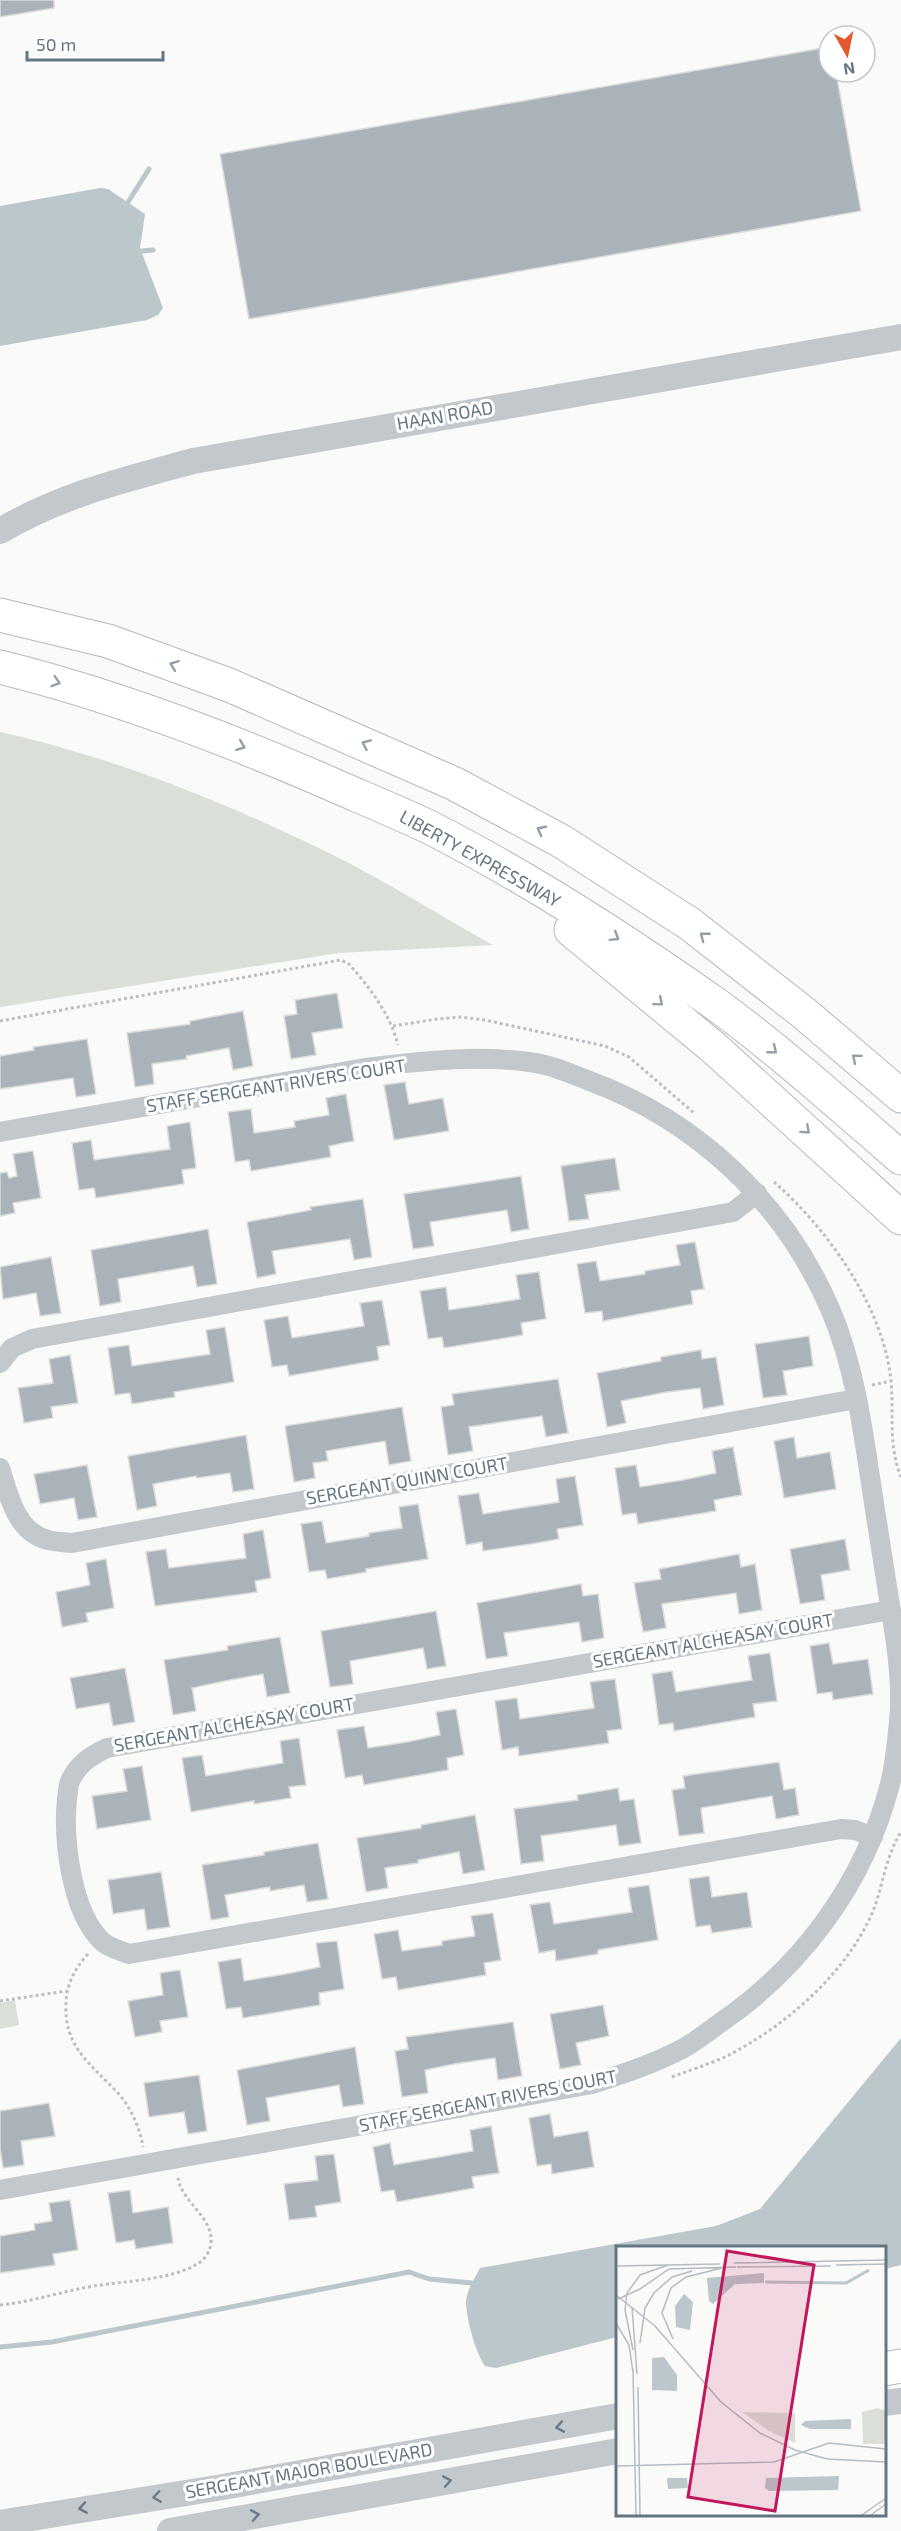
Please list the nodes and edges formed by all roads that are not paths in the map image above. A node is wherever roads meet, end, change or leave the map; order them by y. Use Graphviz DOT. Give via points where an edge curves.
graph roads {
  1 [pos="901,337"];
  2 [pos="0,531"];
  3 [pos="0,615"];
  4 [pos="0,667"];
  5 [pos="428,827"];
  6 [pos="901,1096"];
  7 [pos="0,1132"];
  8 [pos="901,1158"];
  9 [pos="763,1185"];
  10 [pos="901,1218"];
  11 [pos="0,1363"];
  12 [pos="856,1399"];
  13 [pos="0,1468"];
  14 [pos="891,1610"];
  15 [pos="873,1837"];
  16 [pos="0,2190"];
  17 [pos="901,2366"];
  18 [pos="886,2369"];
  19 [pos="901,2401"];
  20 [pos="886,2403"];
  21 [pos="616,2416"];
  22 [pos="616,2451"];
  23 [pos="217,2488"];
  24 [pos="223,2521"];
  25 [pos="0,2523"];
  26 [pos="170,2531"];
  1 -- 2 [label="street, HAAN ROAD" via="193,461 92,488"];
  6 -- 3 [label="highway, one-way" via="690,924 561,841 455,784 229,685 108,641"];
  4 -- 5 [label="highway, LIBERTY EXPRESSWAY, one-way" via="142,708 278,760"];
  5 -- 8 [label="highway, LIBERTY EXPRESSWAY, one-way" via="538,888 718,1006"];
  5 -- 10 [label="highway, one-way" via="577,934 705,1040"];
  7 -- 9 [label="street, STAFF SERGEANT RIVERS COURT" via="401,1063 500,1059 546,1065 621,1093 671,1120"];
  9 -- 11 [label="street" via="733,1212 32,1339 12,1348"];
  9 -- 12 [label="street, STAFF SERGEANT RIVERS COURT" via="828,1304 847,1356"];
  12 -- 13 [label="street, SERGEANT QUINN COURT" via="72,1543 47,1540 28,1530 13,1509"];
  12 -- 14 [label="street, STAFF SERGEANT RIVERS COURT"];
  14 -- 15 [label="street, STAFF SERGEANT RIVERS COURT" via="899,1657 900,1707 891,1782"];
  14 -- 15 [label="street, SERGEANT ALCHEASAY COURT" via="107,1748 86,1757 69,1782 65,1818 68,1860 76,1894 91,1926 102,1940 129,1954 841,1829"];
  15 -- 16 [label="street, STAFF SERGEANT RIVERS COURT" via="842,1897 800,1955 750,2003 685,2048 641,2069 559,2091"];
  17 -- 18 [label="highway"];
  19 -- 20 [label="street"];
  21 -- 23 [label="street, SERGEANT MAJOR BOULEVARD, one-way"];
  24 -- 22 [label="street, SERGEANT MAJOR BOULEVARD, one-way"];
  23 -- 24 [label="street"];
  23 -- 25 [label="street, SERGEANT MAJOR BOULEVARD, one-way"];
  24 -- 26 [label="street, SERGEANT MAJOR BOULEVARD"];
}
